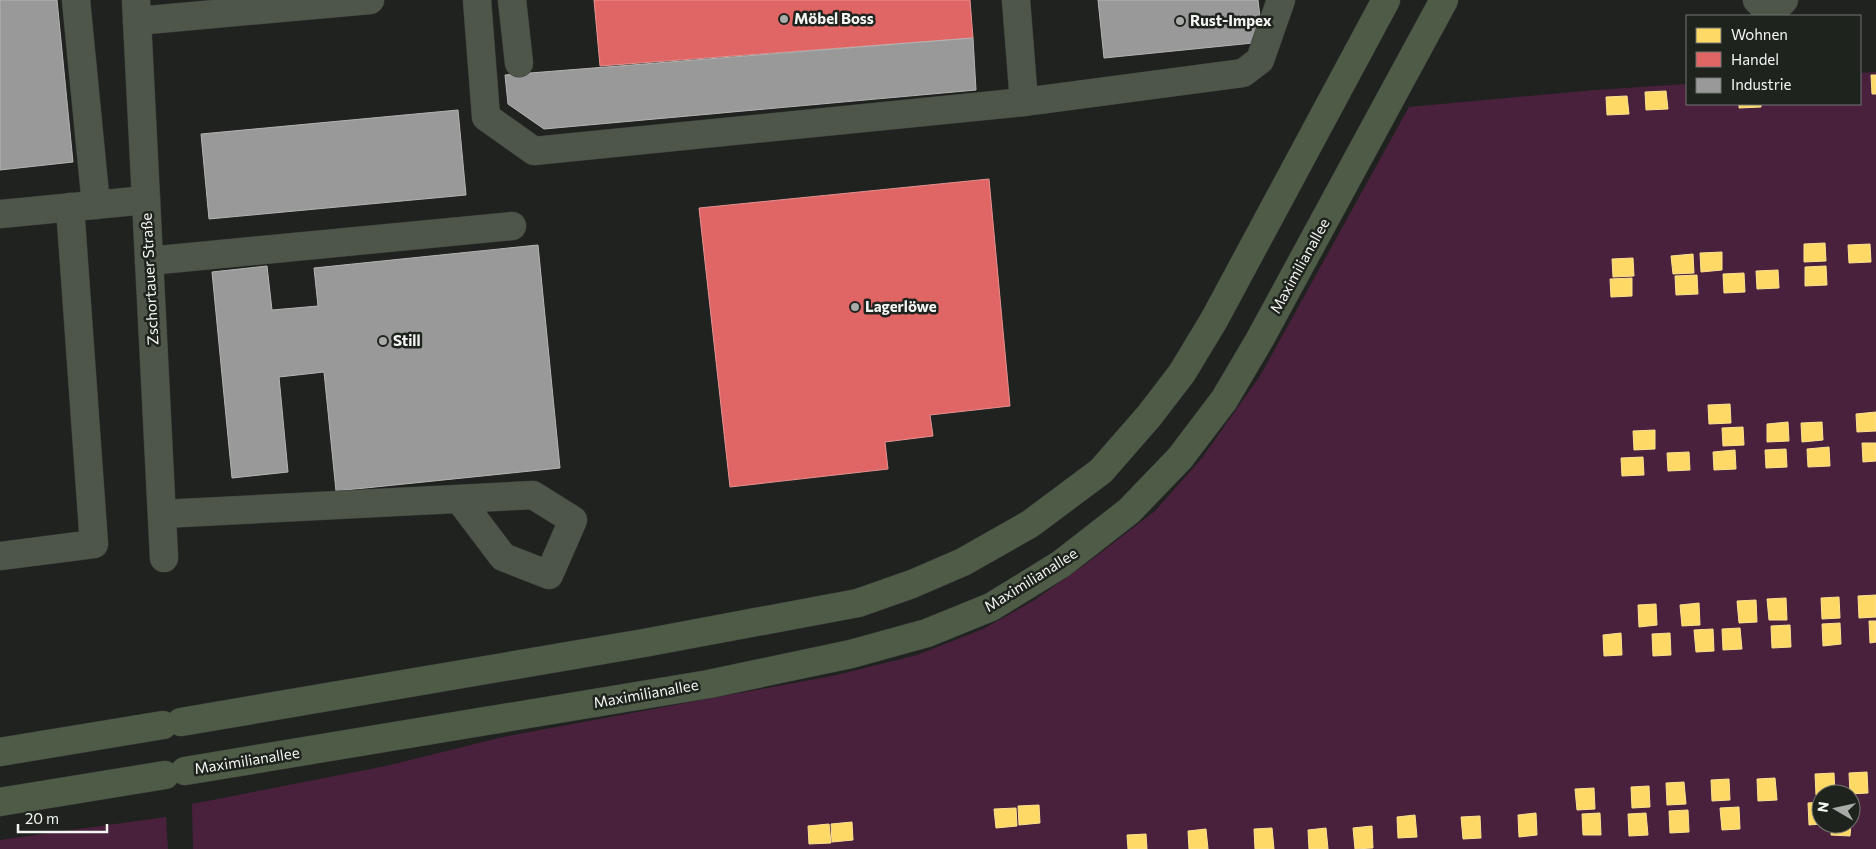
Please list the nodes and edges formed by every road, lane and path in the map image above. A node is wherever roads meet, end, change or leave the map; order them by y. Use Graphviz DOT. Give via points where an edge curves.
graph roads {
  1 [pos="76,0"];
  2 [pos="370,0"];
  3 [pos="477,0"];
  4 [pos="512,0"];
  5 [pos="1016,0"];
  6 [pos="1281,0"];
  7 [pos="1386,0"];
  8 [pos="1444,0"];
  9 [pos="1757,0"];
  10 [pos="1784,0"];
  11 [pos="137,11"];
  12 [pos="519,63"];
  13 [pos="1024,102"];
  14 [pos="146,200"];
  15 [pos="83,206"];
  16 [pos="0,214"];
  17 [pos="512,226"];
  18 [pos="149,260"];
  19 [pos="459,499"];
  20 [pos="162,514"];
  21 [pos="0,556"];
  22 [pos="164,558"];
  23 [pos="0,752"];
  24 [pos="0,802"];
  1 -- 15 [label="street"];
  2 -- 11 [label="street"];
  3 -- 13 [label="street" via="486,117 534,151"];
  4 -- 12 [label="street"];
  5 -- 13 [label="street"];
  6 -- 13 [label="street" via="1260,60 1243,73"];
  7 -- 23 [label="highway" via="1214,320 1182,373 1101,471 1030,524 963,562 858,604"];
  8 -- 24 [label="highway, Maximilianallee" via="1224,400 1180,458 1129,511 1061,564 991,607 927,634 851,654 709,684"];
  9 -- 10 [label="street" via="1770,13"];
  11 -- 14 [label="street, Zschortauer Straße"];
  14 -- 15 [label="street"];
  14 -- 18 [label="street, Zschortauer Straße"];
  15 -- 16 [label="street"];
  15 -- 21 [label="street" via="94,544"];
  17 -- 18 [label="street"];
  18 -- 20 [label="street, Zschortauer Straße"];
  19 -- 20 [label="street"];
  20 -- 22 [label="street, Zschortauer Straße"];
}
